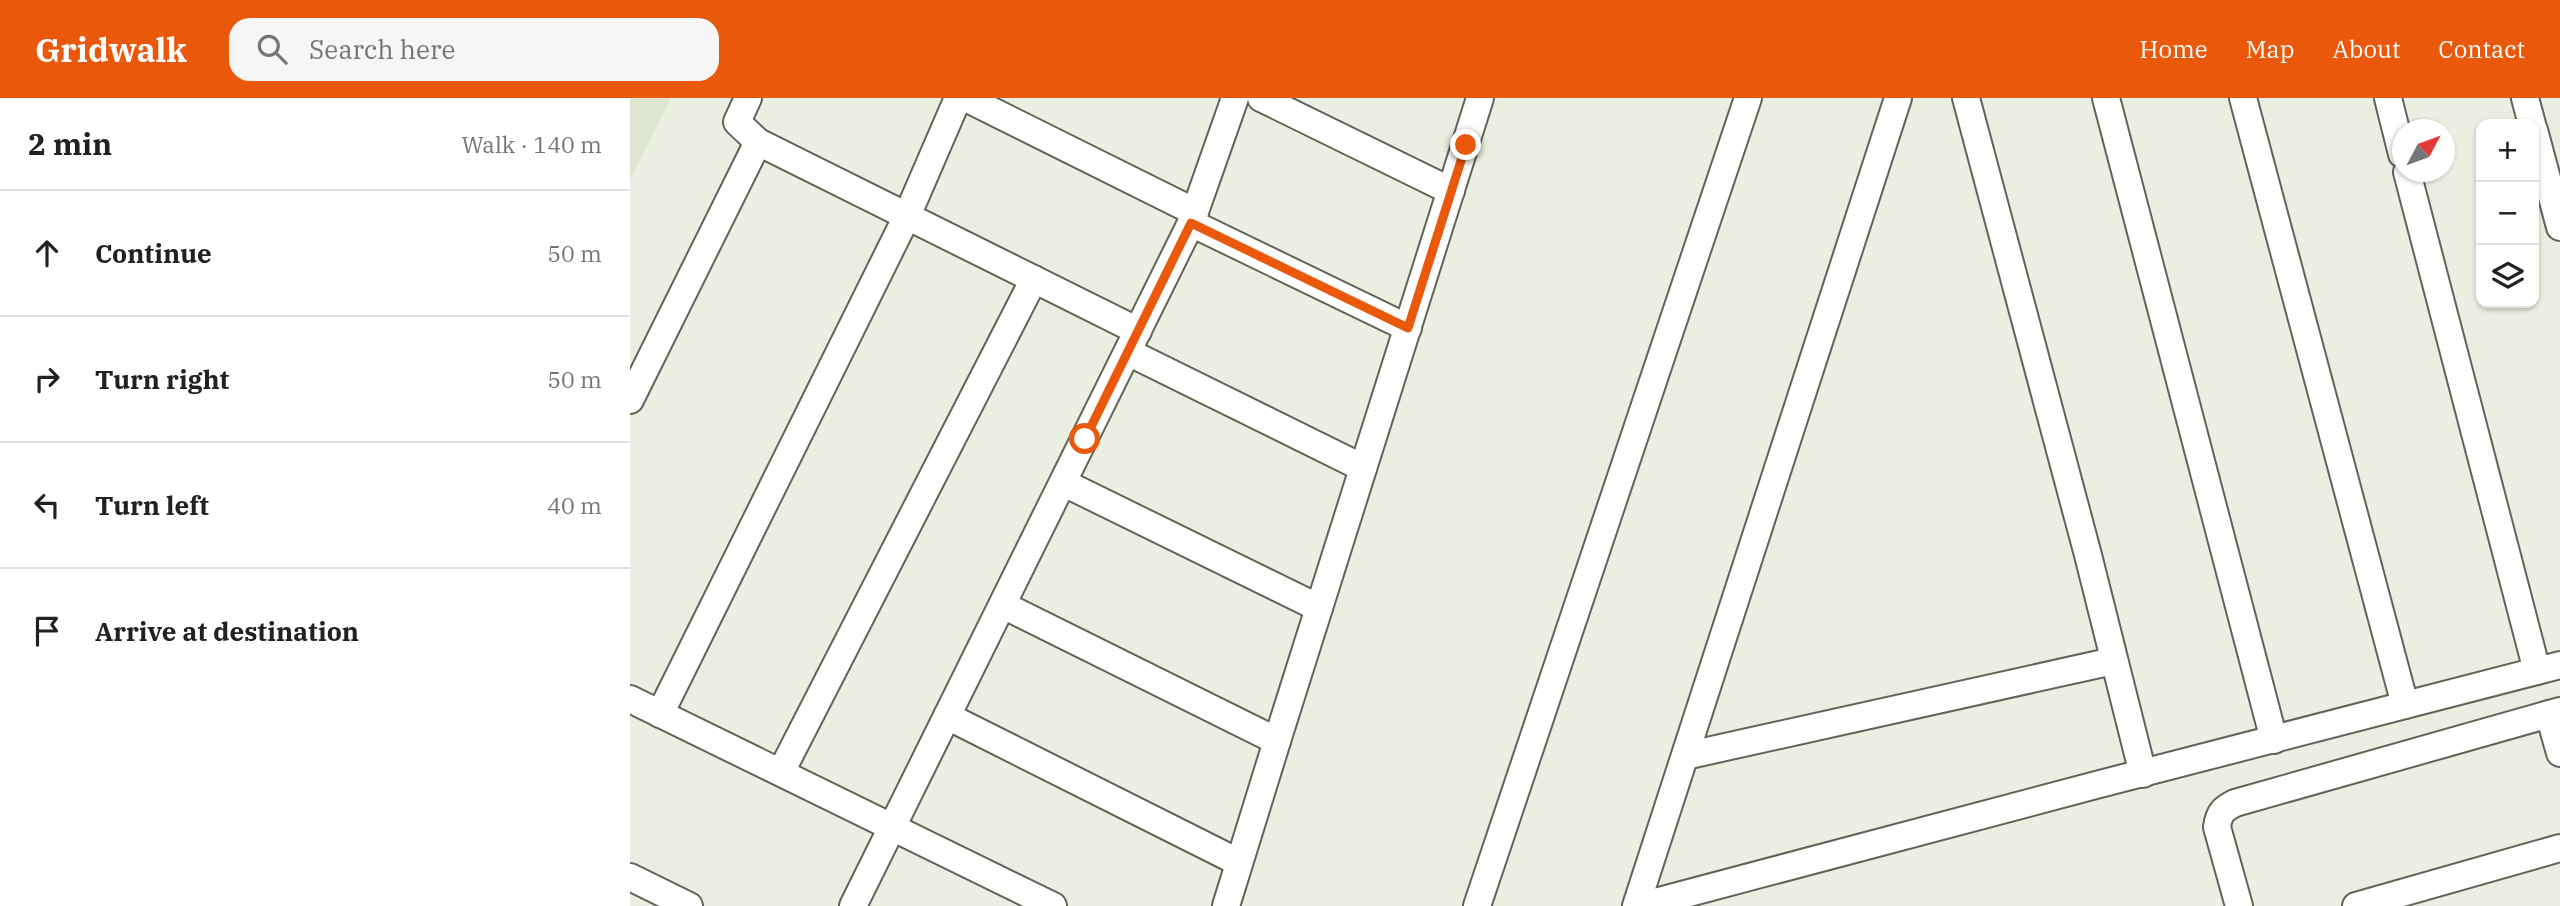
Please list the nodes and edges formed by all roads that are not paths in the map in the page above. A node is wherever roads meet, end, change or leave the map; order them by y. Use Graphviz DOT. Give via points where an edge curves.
graph roads {
  1 [pos="748,98"];
  2 [pos="958,98"];
  3 [pos="965,98"];
  4 [pos="1234,98"];
  5 [pos="1261,98"];
  6 [pos="1480,98"];
  7 [pos="1748,98"];
  8 [pos="1898,98"];
  9 [pos="1966,98"];
  10 [pos="2106,98"];
  11 [pos="2243,98"];
  12 [pos="2388,98"];
  13 [pos="2525,98"];
  14 [pos="2394,119"];
  15 [pos="2531,119"];
  16 [pos="758,142"];
  17 [pos="2539,149"];
  18 [pos="2410,182"];
  19 [pos="1451,191"];
  20 [pos="907,216"];
  21 [pos="1193,217"];
  22 [pos="2560,227"];
  23 [pos="1034,279"];
  24 [pos="1408,328"];
  25 [pos="1133,342"];
  26 [pos="630,400"];
  27 [pos="1363,468"];
  28 [pos="1063,483"];
  29 [pos="1003,605"];
  30 [pos="1319,608"];
  31 [pos="2113,661"];
  32 [pos="2535,675"];
  33 [pos="630,699"];
  34 [pos="2405,705"];
  35 [pos="660,713"];
  36 [pos="2544,714"];
  37 [pos="947,716"];
  38 [pos="2274,740"];
  39 [pos="1277,741"];
  40 [pos="2560,753"];
  41 [pos="1685,756"];
  42 [pos="781,772"];
  43 [pos="2143,774"];
  44 [pos="891,825"];
  45 [pos="2560,848"];
  46 [pos="1238,862"];
  47 [pos="630,877"];
  48 [pos="690,906"];
  49 [pos="853,906"];
  50 [pos="1053,906"];
  51 [pos="1226,906"];
  52 [pos="1477,906"];
  53 [pos="1638,906"];
  54 [pos="2239,906"];
  55 [pos="2356,906"];
  1 -- 16 [label="street" via="737,122"];
  2 -- 20 [label="street"];
  3 -- 21 [label="street"];
  4 -- 21 [label="street"];
  5 -- 19 [label="street"];
  6 -- 19 [label="street"];
  7 -- 52 [label="street"];
  8 -- 41 [label="street"];
  9 -- 31 [label="street"];
  10 -- 38 [label="street"];
  11 -- 34 [label="street"];
  12 -- 14 [label="street"];
  13 -- 15 [label="street"];
  16 -- 20 [label="street"];
  16 -- 26 [label="street"];
  17 -- 22 [label="street"];
  18 -- 32 [label="street"];
  19 -- 24 [label="street"];
  20 -- 23 [label="street"];
  20 -- 35 [label="street"];
  21 -- 24 [label="street"];
  21 -- 25 [label="street"];
  23 -- 25 [label="street"];
  23 -- 42 [label="street"];
  24 -- 27 [label="street"];
  25 -- 27 [label="street"];
  25 -- 28 [label="street"];
  27 -- 30 [label="street"];
  28 -- 29 [label="street"];
  28 -- 30 [label="street"];
  29 -- 37 [label="street"];
  29 -- 39 [label="street"];
  30 -- 39 [label="street"];
  31 -- 41 [label="street"];
  31 -- 43 [label="street"];
  32 -- 34 [label="street"];
  32 -- 36 [label="street"];
  33 -- 35 [label="street"];
  34 -- 38 [label="street"];
  35 -- 42 [label="street"];
  36 -- 40 [label="street"];
  36 -- 54 [label="street" via="2224,809 2217,827"];
  37 -- 44 [label="street"];
  37 -- 46 [label="street"];
  38 -- 43 [label="street"];
  39 -- 46 [label="street"];
  41 -- 53 [label="street"];
  42 -- 44 [label="street"];
  43 -- 53 [label="street"];
  44 -- 49 [label="street"];
  44 -- 50 [label="street"];
  45 -- 55 [label="street"];
  46 -- 51 [label="street"];
  47 -- 48 [label="street"];
}
